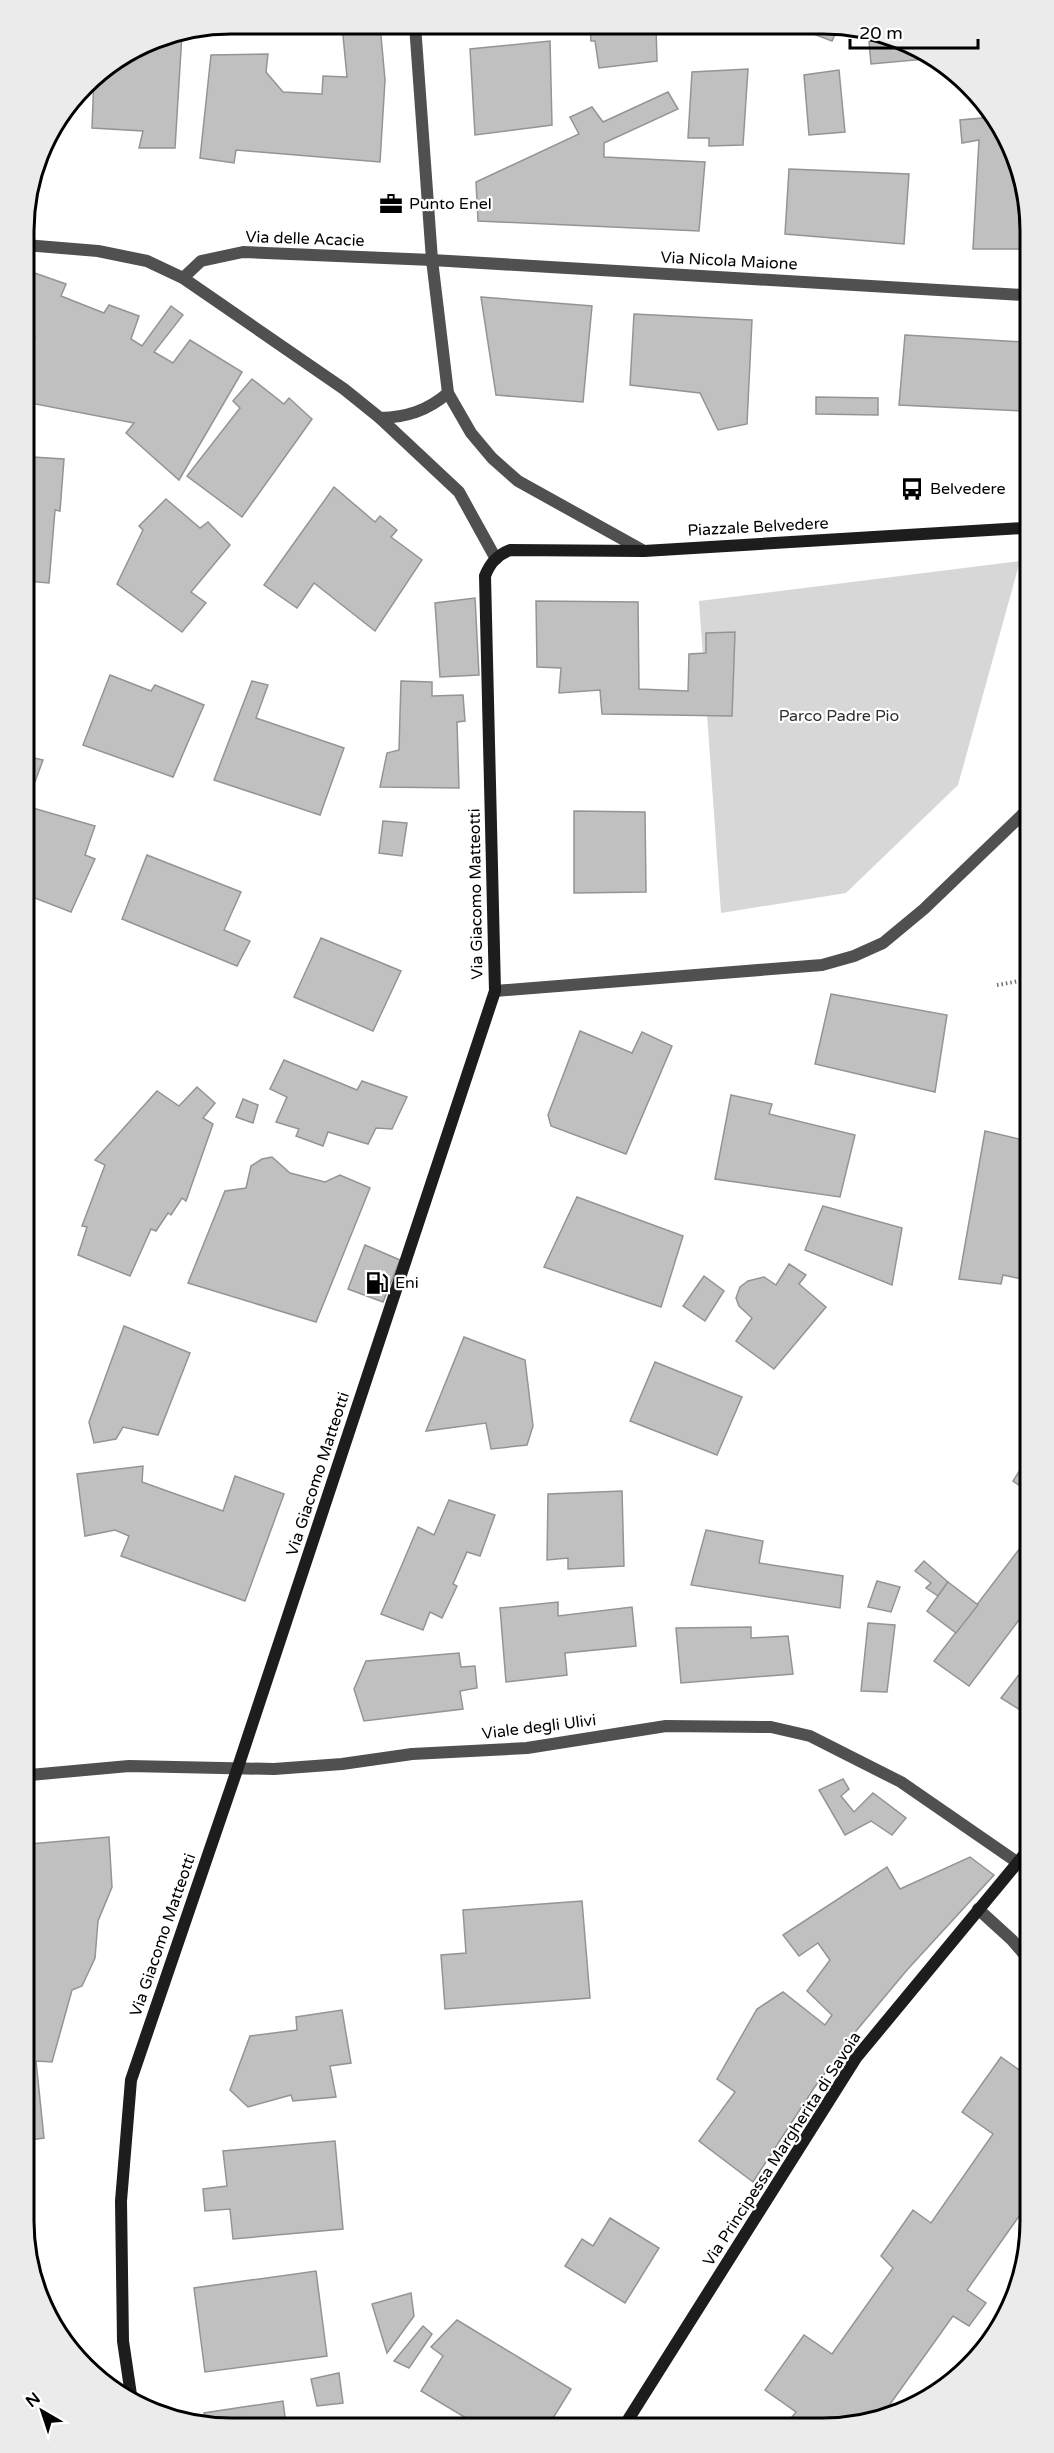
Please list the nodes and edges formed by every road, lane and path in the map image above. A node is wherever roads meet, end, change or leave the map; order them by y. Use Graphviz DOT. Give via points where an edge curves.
graph roads {
  1 [pos="416,34"];
  2 [pos="35,246"];
  3 [pos="432,260"];
  4 [pos="183,278"];
  5 [pos="1020,295"];
  6 [pos="448,393"];
  7 [pos="380,418"];
  8 [pos="1020,528"];
  9 [pos="644,551"];
  10 [pos="496,559"];
  11 [pos="1020,817"];
  12 [pos="1020,981"];
  13 [pos="997,985"];
  14 [pos="495,991"];
  15 [pos="237,1770"];
  16 [pos="34,1775"];
  17 [pos="1019,1860"];
  18 [pos="1017,1862"];
  19 [pos="978,1910"];
  20 [pos="1019,1948"];
  21 [pos="129,2389"];
  22 [pos="629,2418"];
  1 -- 3 [label="street"];
  2 -- 4 [label="street" via="137,259"];
  3 -- 4 [label="street, Via delle Acacie" via="243,252 201,261"];
  3 -- 5 [label="street, Via Nicola Maione"];
  3 -- 6 [label="street"];
  4 -- 7 [label="street"];
  6 -- 7 [label="street" via="421,411"];
  6 -- 9 [label="street" via="471,433 518,481"];
  7 -- 10 [label="street" via="459,492"];
  8 -- 9 [label="street, Piazzale Belvedere"];
  9 -- 10 [label="street, Piazzale Belvedere" via="510,550"];
  10 -- 14 [label="street, Via Giacomo Matteotti" via="485,576"];
  11 -- 14 [label="street" via="924,909 883,943 854,956 822,965"];
  12 -- 13 [label="path"];
  14 -- 15 [label="street, Via Giacomo Matteotti"];
  15 -- 16 [label="street, Viale degli Ulivi" via="129,1766"];
  15 -- 18 [label="street, Viale degli Ulivi" via="527,1748 666,1726 771,1727 810,1736 901,1782"];
  15 -- 21 [label="street, Via Giacomo Matteotti" via="131,2080 120,2201 123,2341"];
  17 -- 18 [label="street, Via Principessa Margherita di Savoia"];
  18 -- 19 [label="street, Via Principessa Margherita di Savoia"];
  19 -- 20 [label="street"];
  19 -- 22 [label="street, Via Principessa Margherita di Savoia" via="856,2058"];
}
